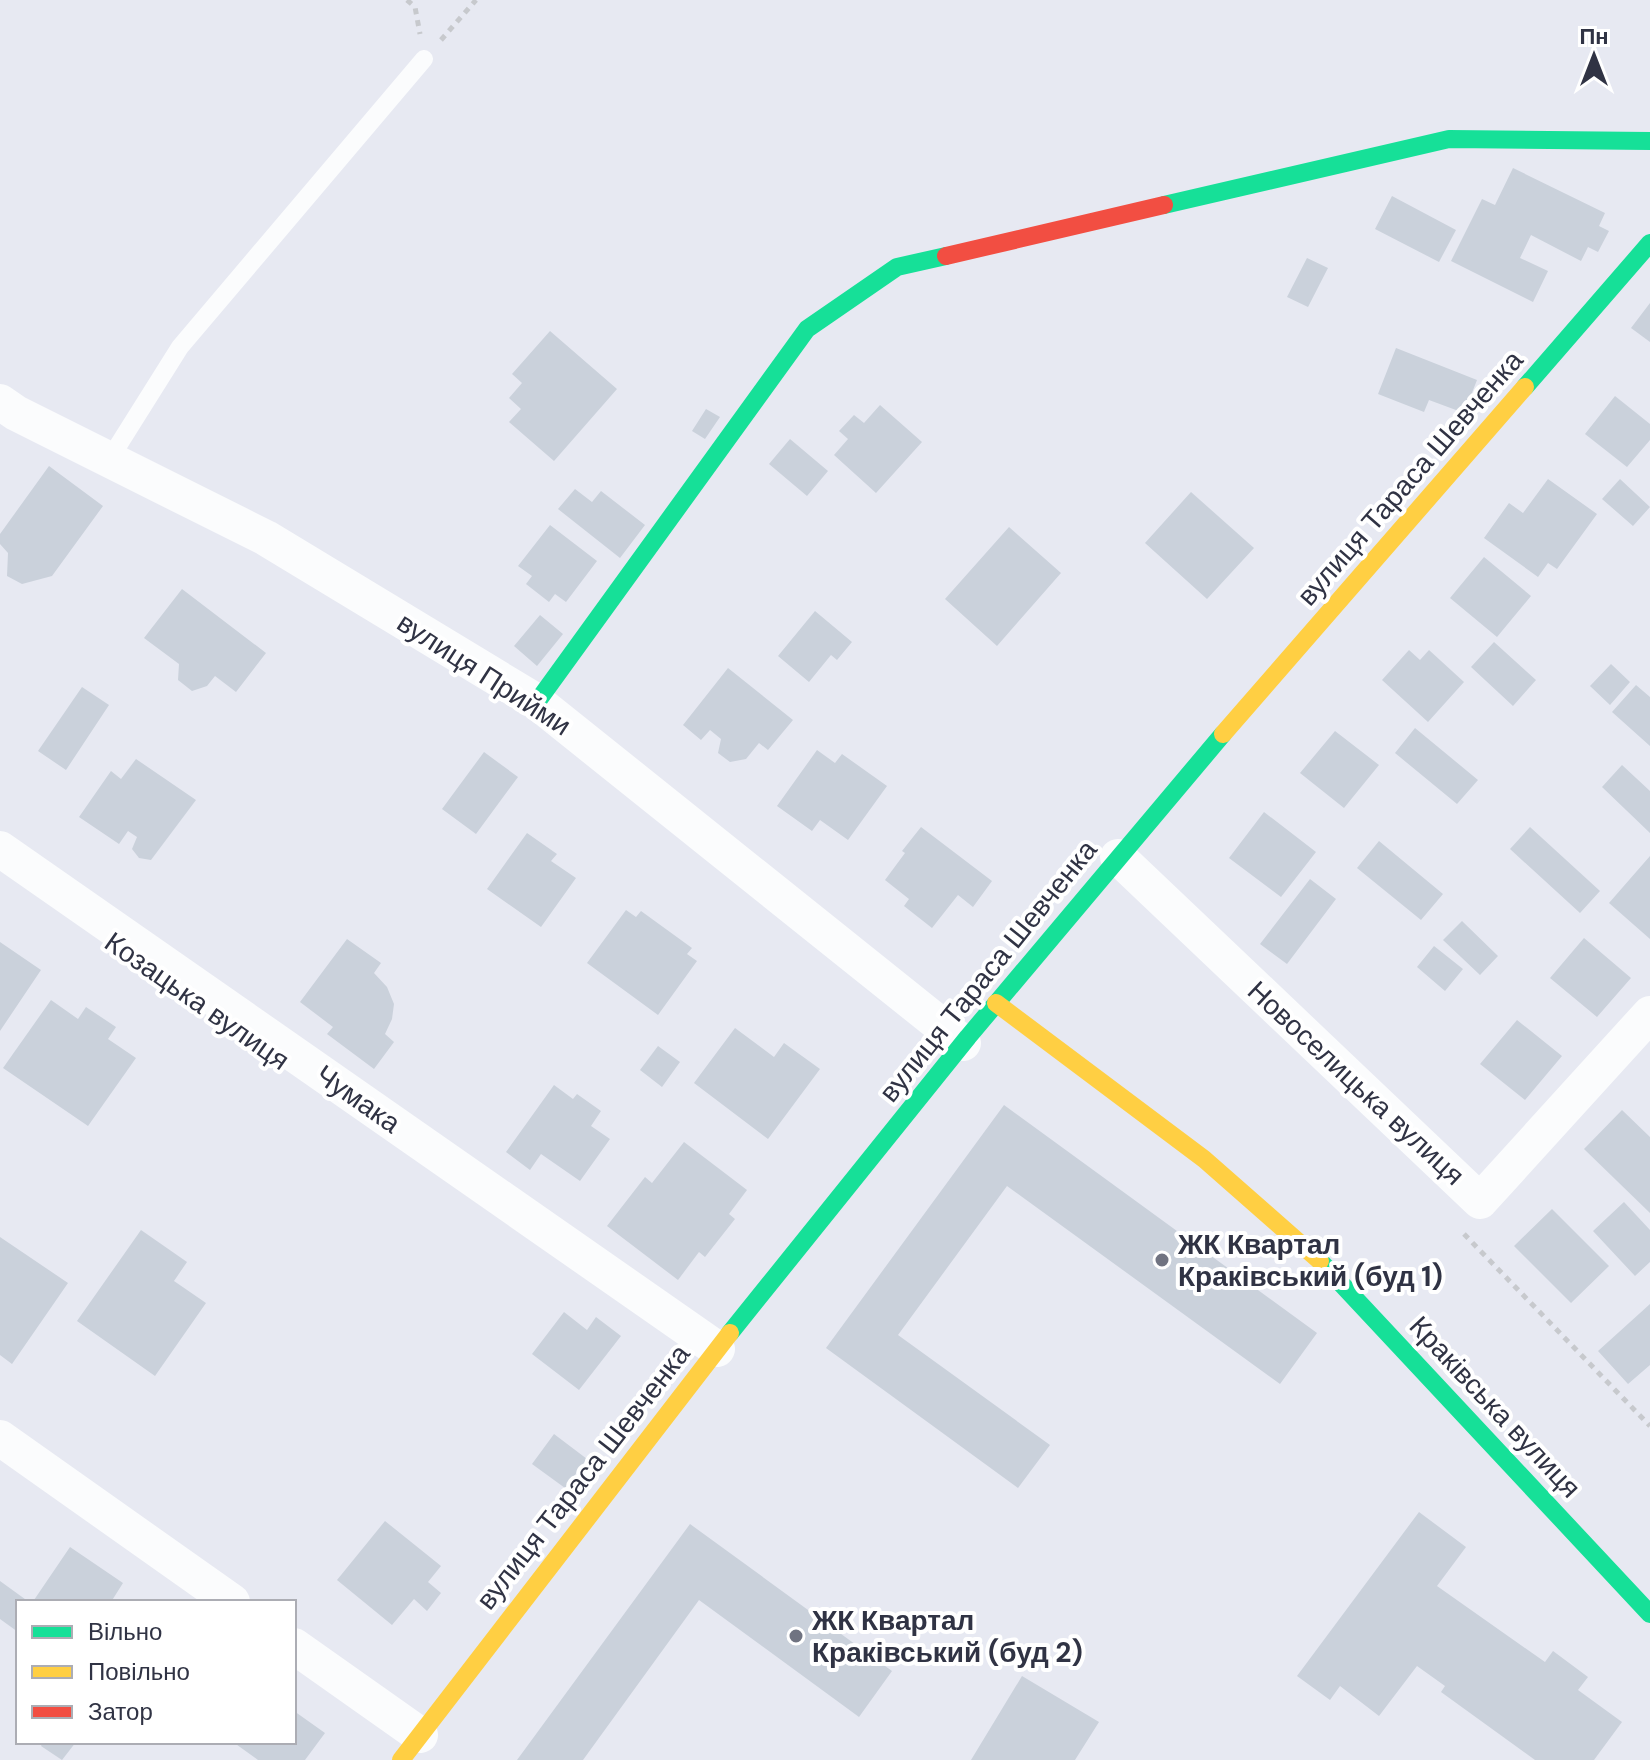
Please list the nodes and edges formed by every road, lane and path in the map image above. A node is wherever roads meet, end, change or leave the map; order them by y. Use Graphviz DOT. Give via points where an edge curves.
graph roads {
  1 [pos="407,0"];
  2 [pos="476,0"];
  3 [pos="424,59"];
  4 [pos="1650,141"];
  5 [pos="1650,243"];
  6 [pos="0,402"];
  7 [pos="109,460"];
  8 [pos="537,702"];
  9 [pos="0,849"];
  10 [pos="1118,857"];
  11 [pos="0,864"];
  12 [pos="996,1003"];
  13 [pos="1650,1014"];
  14 [pos="963,1043"];
  15 [pos="1480,1201"];
  16 [pos="713,1353"];
  17 [pos="1650,1426"];
  18 [pos="0,1438"];
  19 [pos="229,1600"];
  20 [pos="1650,1614"];
  21 [pos="296,1648"];
  22 [pos="410,1748"];
  1 -- 3 [label="path" via="415,7"];
  2 -- 3 [label="path"];
  3 -- 7 [label="lane" via="180,347"];
  4 -- 8 [label="street" via="1449,139 897,267 807,329"];
  5 -- 10 [label="street, вулиця Тараса Шевченка"];
  6 -- 7 [label="street, вулиця Прийми"];
  7 -- 8 [label="street, вулиця Прийми" via="266,538"];
  8 -- 14 [label="street, вулиця Прийми"];
  9 -- 16 [label="street, Чумака"];
  10 -- 12 [label="street, вулиця Тараса Шевченка"];
  10 -- 15 [label="street, Новоселицька вулиця"];
  11 -- 16 [label="street, Козацька вулиця"];
  12 -- 14 [label="street, вулиця Тараса Шевченка"];
  12 -- 20 [label="street, Краківська вулиця" via="1204,1159 1317,1258"];
  13 -- 15 [label="street, Новоселицька вулиця"];
  14 -- 16 [label="street, вулиця Тараса Шевченка"];
  15 -- 17 [label="path" via="1464,1234"];
  16 -- 22 [label="street, вулиця Тараса Шевченка"];
  18 -- 19 [label="street"];
  21 -- 22 [label="street"];
}
